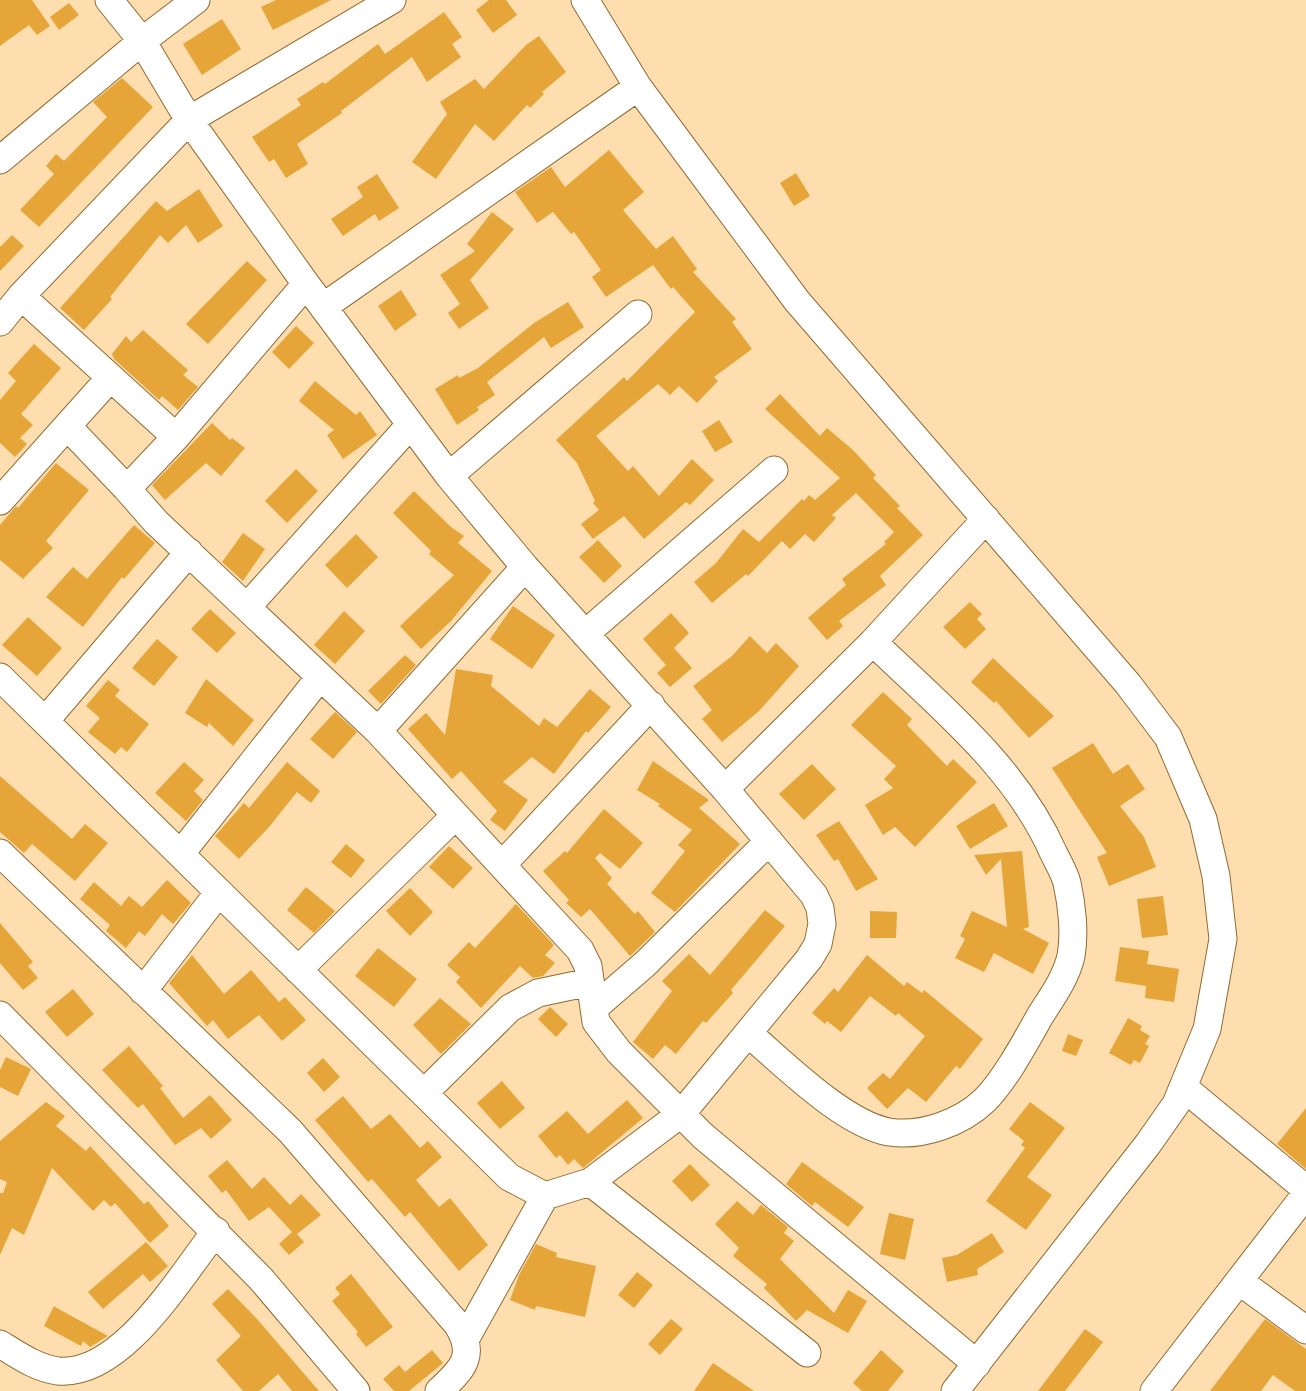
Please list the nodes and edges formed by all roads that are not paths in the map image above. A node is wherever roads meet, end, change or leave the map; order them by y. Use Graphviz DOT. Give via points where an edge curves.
graph roads {
  1 [pos="110,0"];
  2 [pos="196,0"];
  3 [pos="392,0"];
  4 [pos="585,0"];
  5 [pos="142,41"];
  6 [pos="638,87"];
  7 [pos="189,120"];
  8 [pos="0,160"];
  9 [pos="306,284"];
  10 [pos="21,296"];
  11 [pos="323,308"];
  12 [pos="638,314"];
  13 [pos="0,322"];
  14 [pos="110,378"];
  15 [pos="410,425"];
  16 [pos="68,428"];
  17 [pos="176,437"];
  18 [pos="774,470"];
  19 [pos="449,476"];
  20 [pos="127,489"];
  21 [pos="0,501"];
  22 [pos="986,519"];
  23 [pos="189,552"];
  24 [pos="525,567"];
  25 [pos="247,607"];
  26 [pos="585,634"];
  27 [pos="873,642"];
  28 [pos="0,677"];
  29 [pos="320,677"];
  30 [pos="651,705"];
  31 [pos="45,721"];
  32 [pos="378,731"];
  33 [pos="725,789"];
  34 [pos="455,816"];
  35 [pos="769,841"];
  36 [pos="182,852"];
  37 [pos="0,853"];
  38 [pos="502,865"];
  39 [pos="219,892"];
  40 [pos="298,970"];
  41 [pos="143,991"];
  42 [pos="592,995"];
  43 [pos="0,1015"];
  44 [pos="749,1034"];
  45 [pos="1183,1087"];
  46 [pos="424,1093"];
  47 [pos="682,1113"];
  48 [pos="590,1182"];
  49 [pos="1306,1189"];
  50 [pos="1306,1194"];
  51 [pos="545,1196"];
  52 [pos="216,1231"];
  53 [pos="1239,1281"];
  54 [pos="1306,1330"];
  55 [pos="466,1338"];
  56 [pos="0,1344"];
  57 [pos="807,1353"];
  58 [pos="977,1364"];
  59 [pos="959,1390"];
  60 [pos="356,1391"];
  61 [pos="439,1391"];
  62 [pos="1154,1391"];
  1 -- 5 [label="street"];
  2 -- 5 [label="street"];
  3 -- 7 [label="street"];
  4 -- 6 [label="street"];
  5 -- 7 [label="street"];
  5 -- 8 [label="street"];
  6 -- 11 [label="street"];
  6 -- 22 [label="street" via="797,301"];
  7 -- 9 [label="street"];
  7 -- 10 [label="street"];
  9 -- 11 [label="street"];
  9 -- 17 [label="street"];
  10 -- 13 [label="street"];
  10 -- 14 [label="street"];
  11 -- 15 [label="street"];
  12 -- 19 [label="street"];
  14 -- 16 [label="street"];
  14 -- 17 [label="street"];
  15 -- 19 [label="street"];
  15 -- 25 [label="street"];
  16 -- 20 [label="street"];
  16 -- 21 [label="street"];
  17 -- 20 [label="street"];
  18 -- 26 [label="street"];
  19 -- 24 [label="street"];
  20 -- 23 [label="street"];
  22 -- 27 [label="street"];
  22 -- 45 [label="street" via="1128,684 1168,737 1203,819 1216,876 1223,939 1207,1029"];
  23 -- 25 [label="street"];
  23 -- 31 [label="street"];
  24 -- 26 [label="street"];
  24 -- 32 [label="street"];
  25 -- 29 [label="street"];
  26 -- 30 [label="street"];
  27 -- 33 [label="street"];
  27 -- 44 [label="street" via="982,748 1021,792 1067,882 1071,955 1063,978 1024,1044 985,1099 957,1119 927,1131 889,1132 861,1121 832,1104"];
  28 -- 31 [label="street"];
  29 -- 32 [label="street"];
  29 -- 36 [label="street"];
  30 -- 33 [label="street"];
  30 -- 38 [label="street"];
  31 -- 36 [label="street"];
  32 -- 34 [label="street"];
  33 -- 35 [label="street"];
  34 -- 38 [label="street"];
  34 -- 40 [label="street"];
  35 -- 42 [label="street" via="681,929"];
  35 -- 44 [label="street" via="814,895 822,924 818,944 809,959"];
  36 -- 39 [label="street"];
  37 -- 41 [label="street"];
  38 -- 42 [label="street" via="580,950 588,966"];
  39 -- 40 [label="street"];
  39 -- 41 [label="street"];
  40 -- 46 [label="street"];
  41 -- 55 [label="street" via="290,1131"];
  42 -- 46 [label="street" via="538,993 510,1008"];
  42 -- 47 [label="street" via="596,1022 603,1033"];
  43 -- 52 [label="street"];
  44 -- 47 [label="street"];
  45 -- 49 [label="street"];
  45 -- 58 [label="street" via="1148,1144"];
  46 -- 51 [label="street" via="509,1177"];
  47 -- 48 [label="street"];
  47 -- 58 [label="street" via="721,1151"];
  48 -- 51 [label="street"];
  48 -- 57 [label="street"];
  50 -- 53 [label="street"];
  51 -- 55 [label="street"];
  52 -- 56 [label="street" via="137,1334 92,1365 59,1371 33,1364"];
  52 -- 60 [label="street"];
  53 -- 54 [label="street"];
  53 -- 62 [label="street"];
  55 -- 61 [label="street" via="465,1363"];
  58 -- 59 [label="street"];
}
